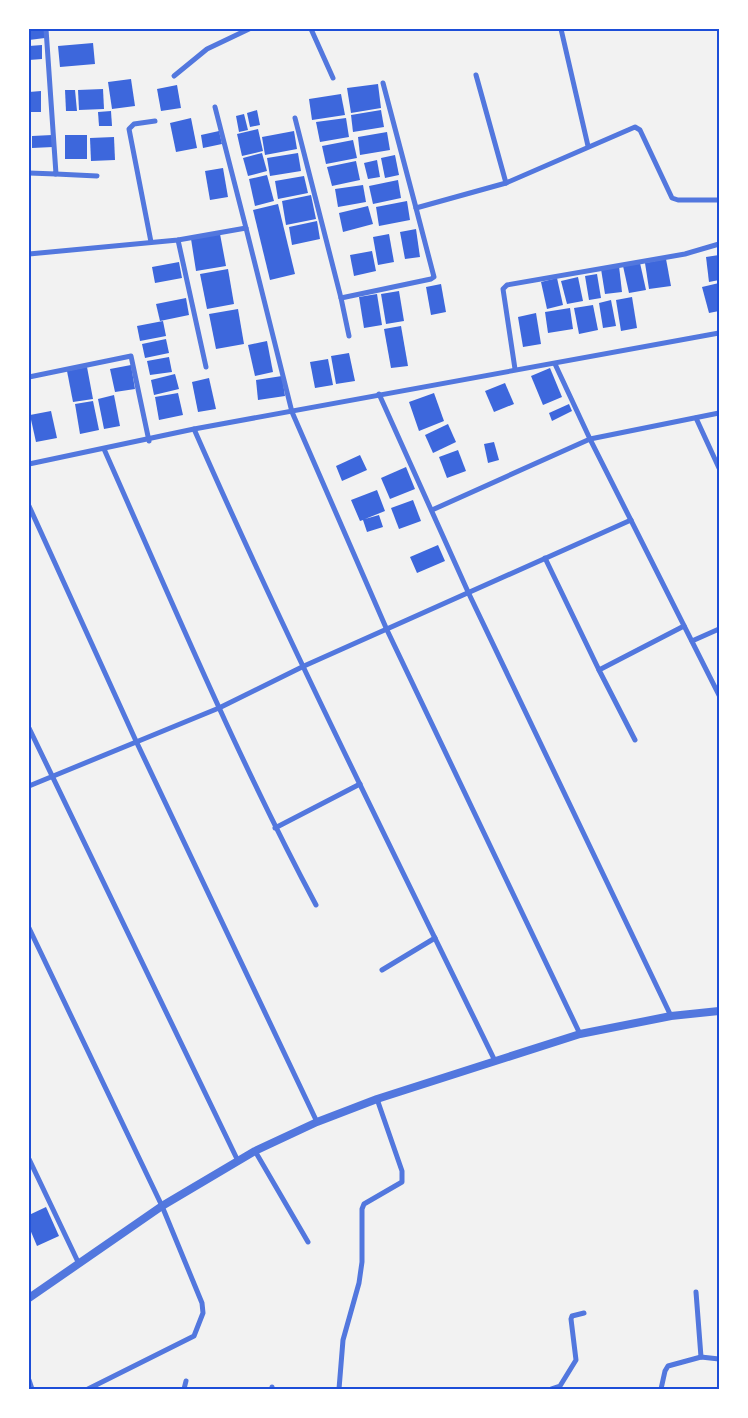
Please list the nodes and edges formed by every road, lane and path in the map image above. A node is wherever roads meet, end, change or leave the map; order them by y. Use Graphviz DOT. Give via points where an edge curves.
graph roads {
  1 [pos="46,29"];
  2 [pos="249,29"];
  3 [pos="312,29"];
  4 [pos="560,29"];
  5 [pos="174,76"];
  6 [pos="476,76"];
  7 [pos="333,78"];
  8 [pos="383,83"];
  9 [pos="215,108"];
  10 [pos="295,118"];
  11 [pos="155,121"];
  12 [pos="588,146"];
  13 [pos="29,173"];
  14 [pos="56,174"];
  15 [pos="97,176"];
  16 [pos="506,183"];
  17 [pos="719,200"];
  18 [pos="416,208"];
  19 [pos="246,228"];
  20 [pos="178,240"];
  21 [pos="151,242"];
  22 [pos="719,244"];
  23 [pos="29,254"];
  24 [pos="340,298"];
  25 [pos="719,333"];
  26 [pos="348,336"];
  27 [pos="556,364"];
  28 [pos="206,367"];
  29 [pos="515,369"];
  30 [pos="29,377"];
  31 [pos="379,394"];
  32 [pos="292,412"];
  33 [pos="719,413"];
  34 [pos="696,418"];
  35 [pos="194,429"];
  36 [pos="590,439"];
  37 [pos="149,440"];
  38 [pos="104,449"];
  39 [pos="29,464"];
  40 [pos="719,468"];
  41 [pos="29,506"];
  42 [pos="432,510"];
  43 [pos="631,520"];
  44 [pos="545,558"];
  45 [pos="469,594"];
  46 [pos="684,626"];
  47 [pos="719,629"];
  48 [pos="386,630"];
  49 [pos="692,641"];
  50 [pos="304,666"];
  51 [pos="599,670"];
  52 [pos="719,695"];
  53 [pos="219,708"];
  54 [pos="29,728"];
  55 [pos="635,740"];
  56 [pos="136,741"];
  57 [pos="52,776"];
  58 [pos="360,784"];
  59 [pos="29,786"];
  60 [pos="275,828"];
  61 [pos="316,905"];
  62 [pos="29,928"];
  63 [pos="435,938"];
  64 [pos="382,970"];
  65 [pos="719,1011"];
  66 [pos="671,1016"];
  67 [pos="580,1034"];
  68 [pos="495,1060"];
  69 [pos="377,1099"];
  70 [pos="317,1122"];
  71 [pos="255,1151"];
  72 [pos="29,1159"];
  73 [pos="238,1161"];
  74 [pos="162,1206"];
  75 [pos="308,1242"];
  76 [pos="78,1264"];
  77 [pos="696,1292"];
  78 [pos="29,1298"];
  79 [pos="584,1313"];
  80 [pos="701,1357"];
  81 [pos="719,1359"];
  82 [pos="29,1380"];
  83 [pos="186,1381"];
  84 [pos="560,1386"];
  85 [pos="32,1389"];
  86 [pos="88,1389"];
  87 [pos="184,1389"];
  88 [pos="340,1389"];
  89 [pos="551,1389"];
  90 [pos="566,1389"];
  91 [pos="661,1389"];
  1 -- 14 [label="street"];
  2 -- 5 [label="street" via="207,49"];
  3 -- 7 [label="street"];
  4 -- 12 [label="street"];
  6 -- 16 [label="street"];
  8 -- 18 [label="street"];
  9 -- 19 [label="street"];
  10 -- 24 [label="street"];
  11 -- 21 [label="street" via="134,124 129,129"];
  12 -- 16 [label="street"];
  12 -- 17 [label="street" via="638,127 672,198"];
  13 -- 14 [label="street"];
  14 -- 15 [label="street"];
  16 -- 18 [label="street"];
  18 -- 24 [label="street" via="434,277"];
  19 -- 20 [label="street"];
  19 -- 32 [label="street"];
  20 -- 21 [label="street"];
  20 -- 28 [label="street"];
  21 -- 23 [label="street"];
  22 -- 29 [label="street" via="685,254 506,285 503,289"];
  24 -- 26 [label="street"];
  25 -- 27 [label="street"];
  27 -- 29 [label="street"];
  27 -- 36 [label="street"];
  29 -- 31 [label="street"];
  30 -- 37 [label="street" via="131,356"];
  31 -- 32 [label="street"];
  31 -- 42 [label="street"];
  32 -- 35 [label="street"];
  32 -- 48 [label="street"];
  33 -- 34 [label="street"];
  34 -- 36 [label="street"];
  34 -- 40 [label="street"];
  35 -- 37 [label="street"];
  35 -- 50 [label="street"];
  36 -- 42 [label="street"];
  36 -- 43 [label="street"];
  37 -- 38 [label="street"];
  38 -- 39 [label="street"];
  38 -- 53 [label="street"];
  41 -- 56 [label="street"];
  42 -- 45 [label="street"];
  43 -- 44 [label="street"];
  43 -- 46 [label="street"];
  44 -- 45 [label="street"];
  44 -- 51 [label="street"];
  45 -- 48 [label="street"];
  45 -- 66 [label="street"];
  46 -- 49 [label="street"];
  46 -- 51 [label="street"];
  47 -- 49 [label="street"];
  48 -- 50 [label="street"];
  48 -- 67 [label="street"];
  49 -- 52 [label="street"];
  50 -- 53 [label="street"];
  50 -- 58 [label="street"];
  51 -- 55 [label="street"];
  53 -- 56 [label="street"];
  53 -- 60 [label="street"];
  54 -- 57 [label="street"];
  56 -- 57 [label="street"];
  56 -- 70 [label="street"];
  57 -- 59 [label="street"];
  57 -- 73 [label="street"];
  58 -- 60 [label="street"];
  58 -- 63 [label="street"];
  60 -- 61 [label="street"];
  62 -- 74 [label="street"];
  63 -- 64 [label="street"];
  63 -- 68 [label="street"];
  65 -- 66 [label="street"];
  66 -- 67 [label="street"];
  67 -- 68 [label="street"];
  68 -- 69 [label="street"];
  69 -- 70 [label="street"];
  69 -- 88 [label="street" via="403,1179 364,1204 362,1209 362,1262 343,1340"];
  70 -- 71 [label="street"];
  71 -- 73 [label="street"];
  71 -- 75 [label="street"];
  72 -- 76 [label="street"];
  73 -- 74 [label="street"];
  74 -- 76 [label="street"];
  74 -- 86 [label="street" via="202,1303 200,1324 194,1336"];
  76 -- 78 [label="street"];
  77 -- 80 [label="street"];
  79 -- 84 [label="street" via="571,1317 576,1360"];
  80 -- 81 [label="street"];
  80 -- 91 [label="street" via="668,1366"];
  82 -- 85 [label="street"];
  83 -- 87 [label="street"];
  84 -- 89 [label="street"];
  84 -- 90 [label="street"];
}
